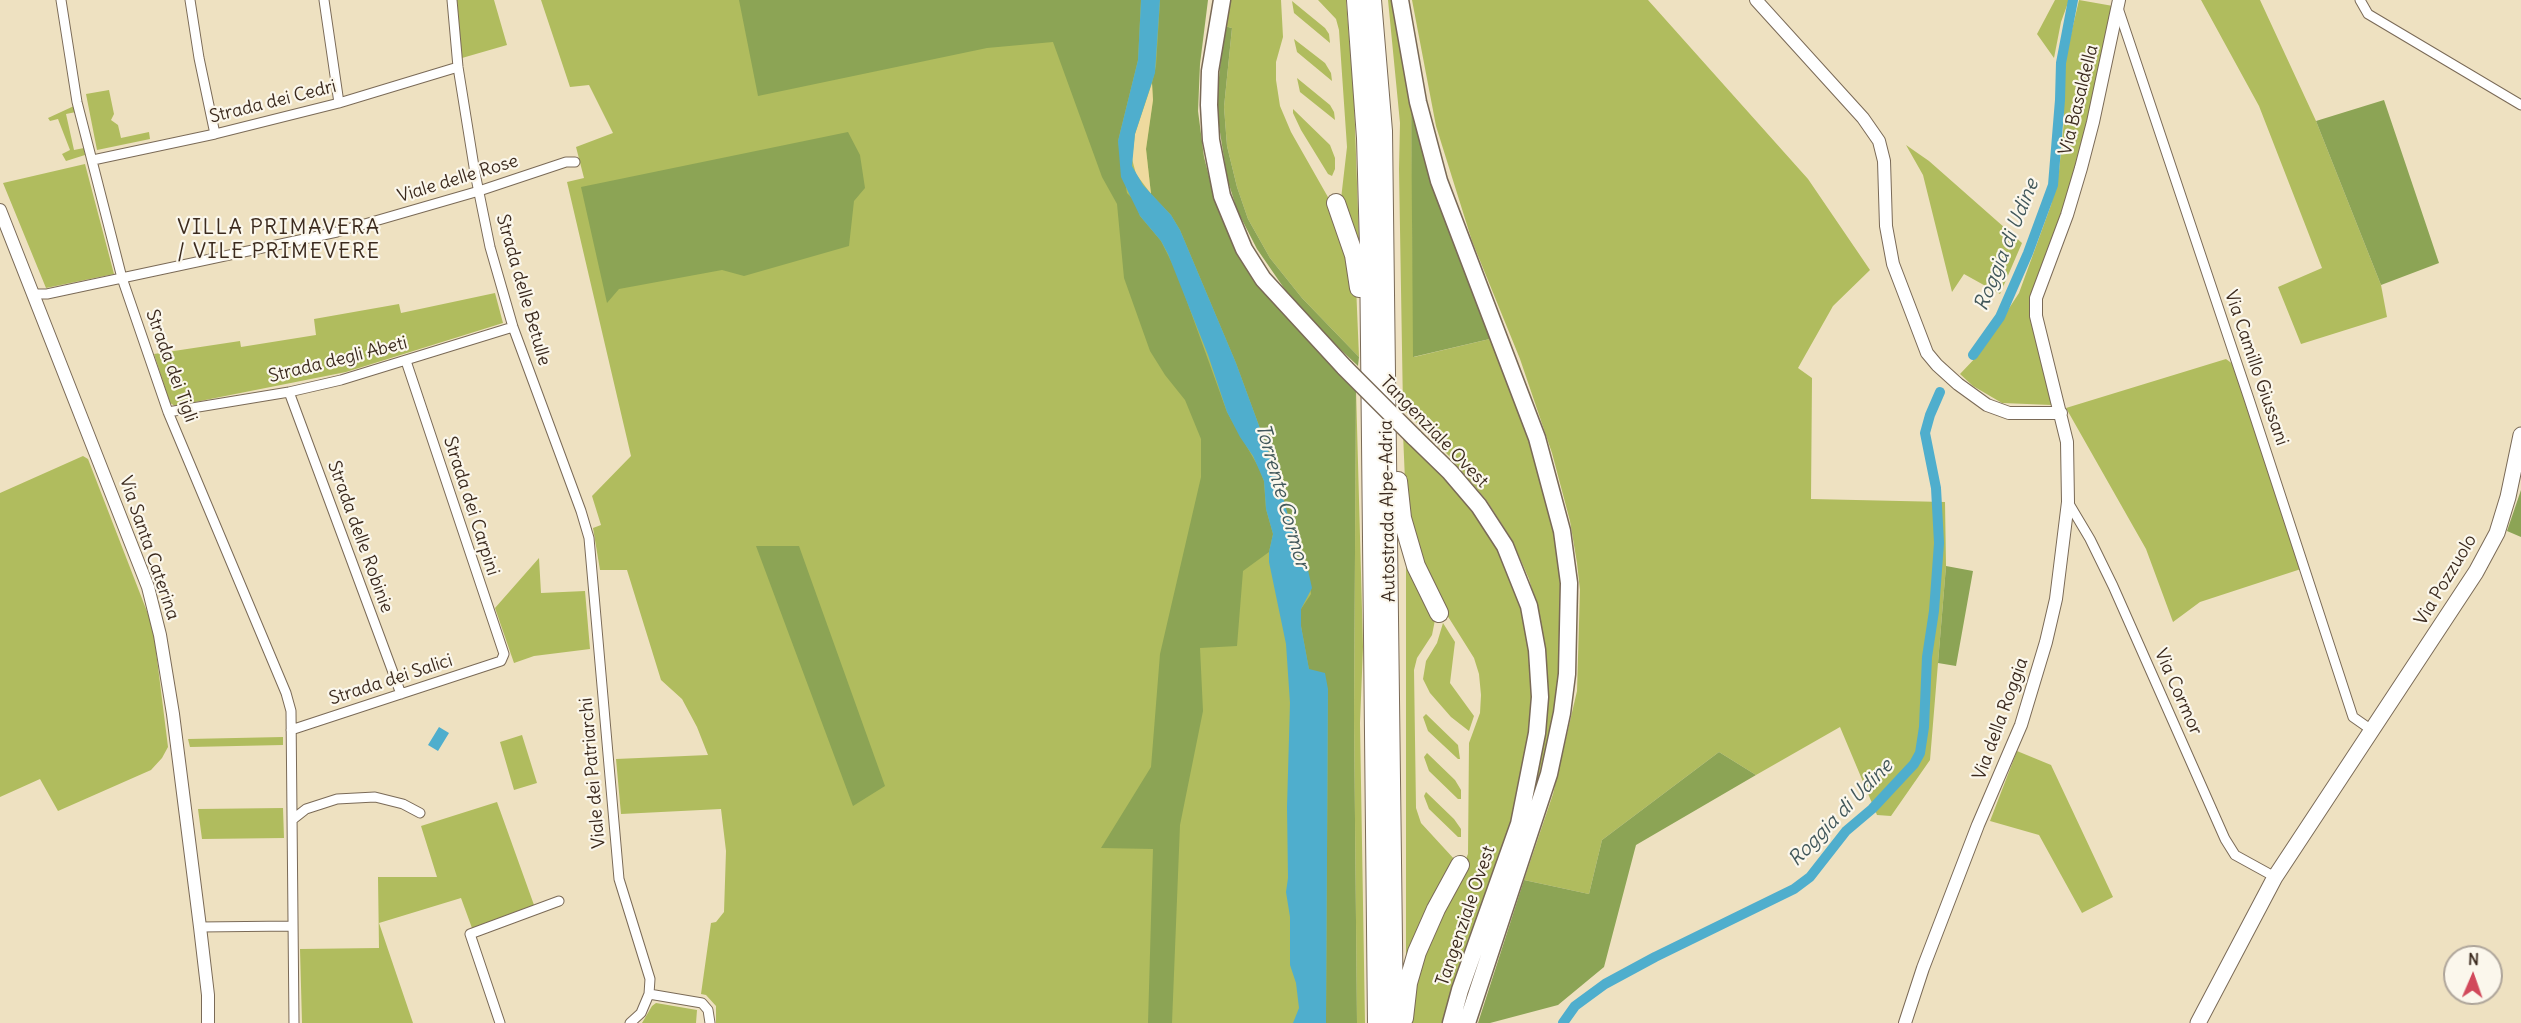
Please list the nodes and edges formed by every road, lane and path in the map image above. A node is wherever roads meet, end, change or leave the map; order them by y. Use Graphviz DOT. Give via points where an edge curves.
graph roads {
  1 [pos="190,0"];
  2 [pos="324,0"];
  3 [pos="452,0"];
  4 [pos="1222,0"];
  5 [pos="1356,0"];
  6 [pos="1372,0"];
  7 [pos="1400,0"];
  8 [pos="1756,0"];
  9 [pos="2360,0"];
  10 [pos="60,1"];
  11 [pos="2118,4"];
  12 [pos="458,67"];
  13 [pos="339,103"];
  14 [pos="2521,105"];
  15 [pos="215,134"];
  16 [pos="93,160"];
  17 [pos="575,162"];
  18 [pos="479,191"];
  19 [pos="1336,203"];
  20 [pos="0,210"];
  21 [pos="122,278"];
  22 [pos="34,294"];
  23 [pos="513,327"];
  24 [pos="1386,353"];
  25 [pos="406,361"];
  26 [pos="1370,373"];
  27 [pos="289,392"];
  28 [pos="168,412"];
  29 [pos="2061,414"];
  30 [pos="2521,435"];
  31 [pos="2068,502"];
  32 [pos="581,511"];
  33 [pos="1439,612"];
  34 [pos="501,661"];
  35 [pos="401,694"];
  36 [pos="291,730"];
  37 [pos="2373,731"];
  38 [pos="420,813"];
  39 [pos="292,819"];
  40 [pos="1460,865"];
  41 [pos="2275,877"];
  42 [pos="559,901"];
  43 [pos="292,926"];
  44 [pos="200,927"];
  45 [pos="649,994"];
  46 [pos="208,1023"];
  47 [pos="294,1023"];
  48 [pos="500,1023"];
  49 [pos="630,1023"];
  50 [pos="710,1023"];
  51 [pos="1377,1023"];
  52 [pos="1394,1023"];
  53 [pos="1404,1023"];
  54 [pos="1451,1023"];
  55 [pos="1467,1023"];
  56 [pos="1905,1023"];
  57 [pos="2198,1023"];
  1 -- 15 [label="street"];
  2 -- 13 [label="street"];
  3 -- 12 [label="street, Strada delle Betulle"];
  4 -- 54 [label="highway, Tangenziale Ovest, bridge" via="1210,71 1211,140 1222,196 1244,249 1263,279 1479,506 1505,546 1528,606 1538,650 1537,733 1519,824"];
  5 -- 26 [label="highway, Autostrada Alpe-Adria" via="1366,138"];
  6 -- 24 [label="highway, Autostrada Alpe-Adria" via="1383,131"];
  7 -- 55 [label="highway, Tangenziale Ovest" via="1418,102 1439,180 1537,438 1562,531 1569,583 1568,674 1549,774"];
  8 -- 29 [label="street" via="1856,110 1879,141 1893,264 1927,353 1937,366 1987,405 2009,412"];
  9 -- 14 [label="street" via="2368,14"];
  10 -- 16 [label="street, Strada dei Tigli" via="77,102"];
  11 -- 29 [label="street, Via Basaldella" via="2081,168 2036,298 2036,316"];
  11 -- 37 [label="street, Via Camillo Giussani" via="2353,717"];
  12 -- 13 [label="street, Strada dei Cedri"];
  12 -- 18 [label="street, Strada delle Betulle"];
  13 -- 15 [label="street, Strada dei Cedri"];
  15 -- 16 [label="street, Strada dei Cedri"];
  16 -- 21 [label="street, Strada dei Tigli"];
  17 -- 18 [label="street, Viale delle Rose"];
  18 -- 21 [label="street, Viale delle Rose" via="337,232"];
  18 -- 23 [label="street, Strada delle Betulle"];
  19 -- 26 [label="highway" via="1359,273 1360,347"];
  20 -- 22 [label="street, Via Santa Caterina"];
  21 -- 22 [label="street, Viale delle Rose" via="40,296"];
  21 -- 28 [label="street, Strada dei Tigli"];
  22 -- 44 [label="street, Via Santa Caterina" via="150,596 173,714"];
  23 -- 25 [label="street, Strada degli Abeti"];
  23 -- 32 [label="street, Strada delle Betulle"];
  24 -- 33 [label="highway" via="1396,393 1402,518 1416,566"];
  24 -- 52 [label="highway, Autostrada Alpe-Adria"];
  25 -- 27 [label="street, Strada degli Abeti"];
  25 -- 34 [label="street, Strada dei Carpini" via="504,654"];
  26 -- 51 [label="highway, Autostrada Alpe-Adria"];
  27 -- 28 [label="street, Strada degli Abeti"];
  27 -- 35 [label="street, Strada delle Robinie"];
  28 -- 36 [label="street, Strada dei Tigli" via="286,693"];
  29 -- 31 [label="street, Via della Roggia" via="2067,442"];
  30 -- 37 [label="main road, Via Pozzuolo" via="2496,533 2472,578"];
  31 -- 41 [label="street, Via Cormor" via="2113,586 2225,839 2235,855"];
  31 -- 56 [label="street, Via della Roggia" via="2056,599 2033,689"];
  32 -- 45 [label="street, Viale dei Patriarchi" via="589,538 619,879 650,979"];
  34 -- 35 [label="street, Strada dei Salici"];
  35 -- 36 [label="street, Strada dei Salici"];
  36 -- 39 [label="street"];
  37 -- 41 [label="main road, Via Pozzuolo"];
  38 -- 39 [label="street" via="403,804 366,797 338,799 306,809"];
  39 -- 43 [label="street"];
  40 -- 53 [label="highway" via="1417,952 1408,983"];
  41 -- 57 [label="main road, Via Pozzuolo"];
  42 -- 48 [label="street" via="470,934"];
  43 -- 44 [label="street"];
  43 -- 47 [label="street"];
  44 -- 46 [label="street, Via Santa Caterina"];
  45 -- 49 [label="street" via="641,1013"];
  45 -- 50 [label="street" via="702,1003"];
}
